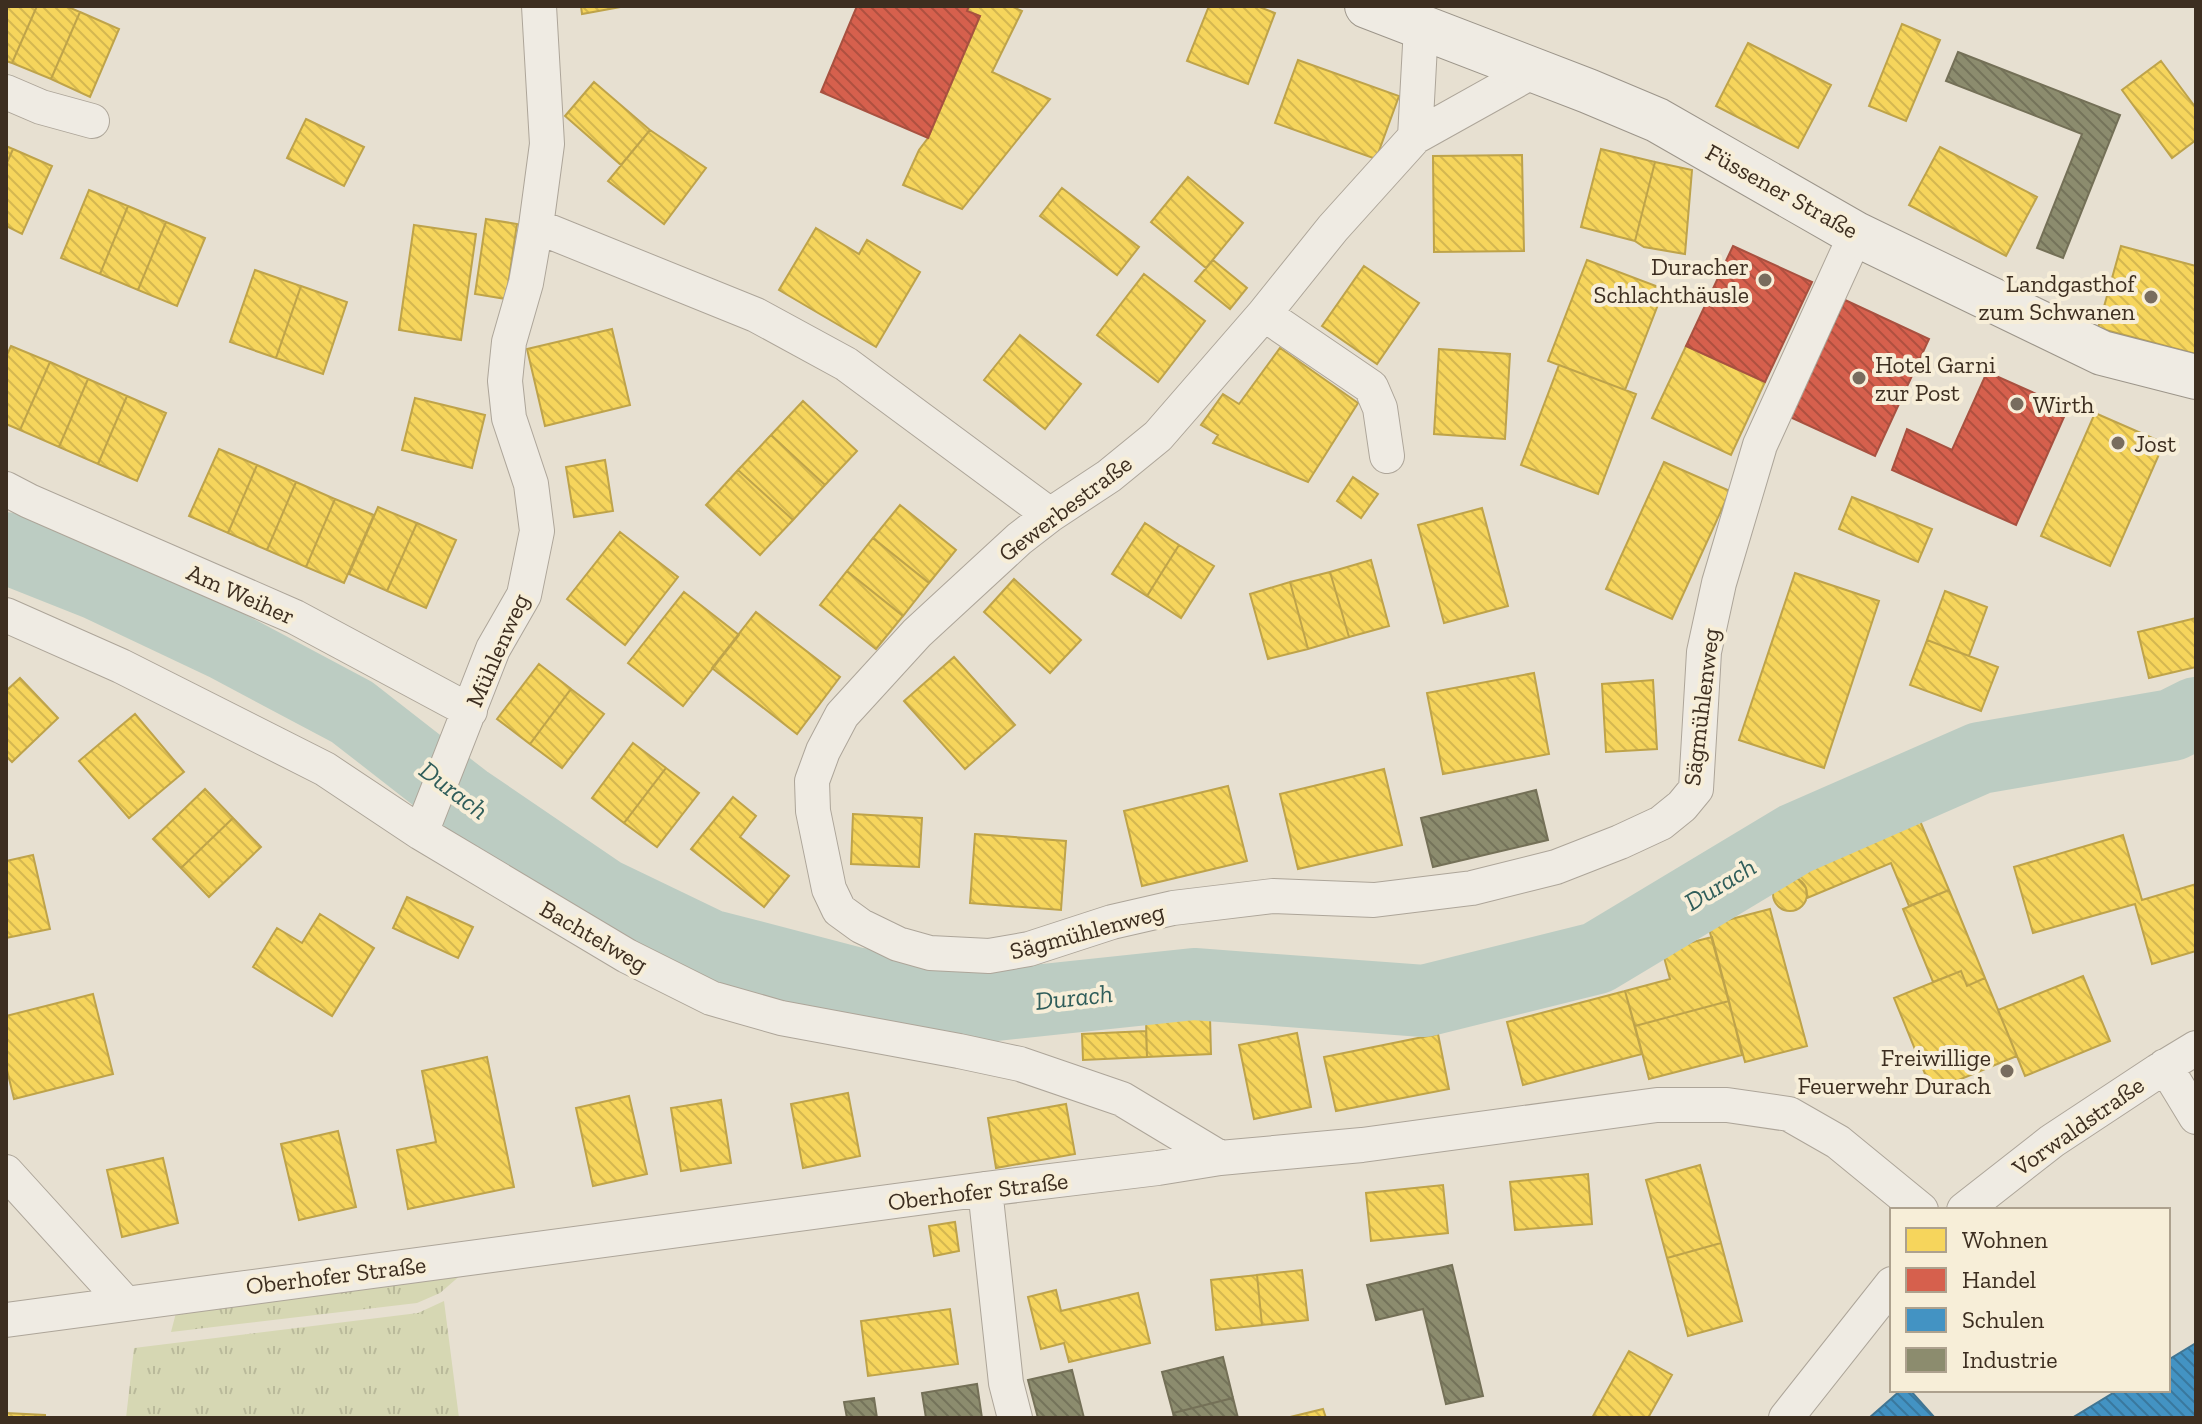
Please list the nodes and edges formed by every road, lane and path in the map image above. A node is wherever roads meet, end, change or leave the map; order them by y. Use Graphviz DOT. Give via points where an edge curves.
graph roads {
  1 [pos="539,6"];
  2 [pos="1367,6"];
  3 [pos="1421,27"];
  4 [pos="1535,70"];
  5 [pos="6,92"];
  6 [pos="92,121"];
  7 [pos="1415,137"];
  8 [pos="536,226"];
  9 [pos="1856,234"];
  10 [pos="1264,314"];
  11 [pos="2196,377"];
  12 [pos="1387,456"];
  13 [pos="6,489"];
  14 [pos="1050,515"];
  15 [pos="6,615"];
  16 [pos="465,722"];
  17 [pos="425,823"];
  18 [pos="839,910"];
  19 [pos="2196,1048"];
  20 [pos="2165,1066"];
  21 [pos="2196,1117"];
  22 [pos="1220,1158"];
  23 [pos="6,1172"];
  24 [pos="985,1189"];
  25 [pos="1919,1208"];
  26 [pos="1967,1208"];
  27 [pos="1890,1287"];
  28 [pos="125,1303"];
  29 [pos="6,1320"];
  30 [pos="1015,1418"];
  31 [pos="1786,1418"];
  1 -- 8 [label="street, Mühlenweg" via="547,144"];
  2 -- 3 [label="main road, Füssener Straße"];
  3 -- 4 [label="main road, Füssener Straße"];
  3 -- 7 [label="street"];
  4 -- 7 [label="street, Gewerbestraße"];
  4 -- 9 [label="main road, Füssener Straße" via="1657,120"];
  5 -- 6 [label="street"];
  7 -- 10 [label="street, Gewerbestraße"];
  8 -- 14 [label="street" via="756,315 846,364"];
  8 -- 16 [label="street, Mühlenweg" via="505,381 537,531 524,595 493,649"];
  9 -- 11 [label="main road, Füssener Straße" via="2102,353"];
  9 -- 18 [label="street, Sägmühlenweg" via="1760,445 1704,652 1696,789 1661,823 1556,867 1472,888 1374,900 1273,896 1173,908 989,956 930,953 898,944"];
  10 -- 12 [label="street" via="1371,387 1380,408"];
  10 -- 14 [label="street, Gewerbestraße" via="1158,436"];
  13 -- 16 [label="street, Am Weiher" via="295,617"];
  14 -- 18 [label="street, Gewerbestraße" via="917,633 842,715 812,781 819,844"];
  15 -- 17 [label="street, Bachtelweg" via="121,666"];
  16 -- 17 [label="street, Mühlenweg"];
  17 -- 22 [label="street, Bachtelweg" via="627,956 711,998 781,1018 1020,1064 1122,1099"];
  19 -- 20 [label="street, Vorwaldstraße"];
  20 -- 21 [label="street"];
  20 -- 26 [label="street, Vorwaldstraße" via="2052,1141"];
  22 -- 24 [label="street, Oberhofer Straße"];
  22 -- 25 [label="street, Oberhofer Straße" via="1362,1145 1657,1105 1727,1105 1789,1114 1838,1142"];
  23 -- 28 [label="street"];
  24 -- 28 [label="street, Oberhofer Straße"];
  24 -- 30 [label="street" via="1006,1383"];
  27 -- 31 [label="street"];
  28 -- 29 [label="street, Oberhofer Straße"];
}
